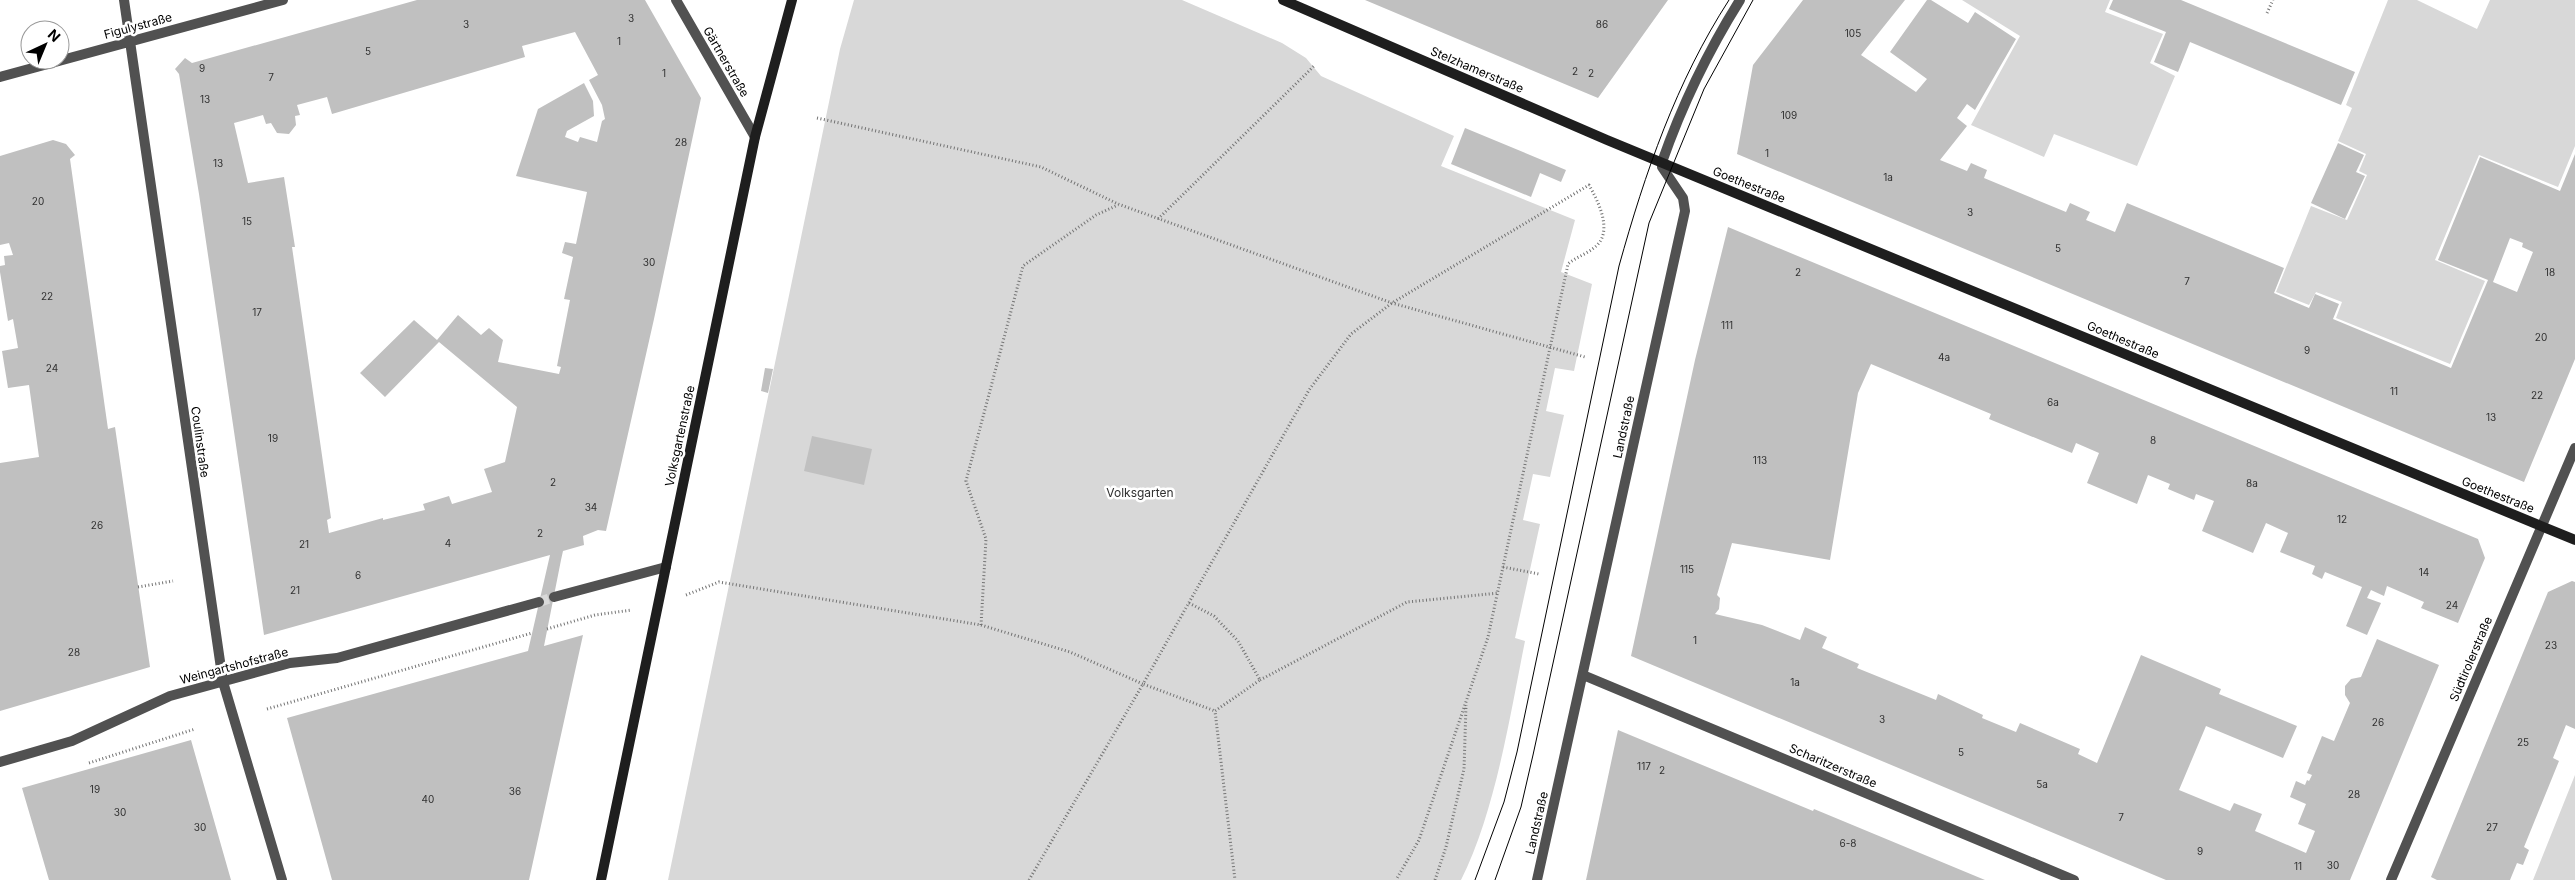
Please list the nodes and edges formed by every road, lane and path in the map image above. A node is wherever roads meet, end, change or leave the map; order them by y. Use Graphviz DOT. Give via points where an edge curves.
graph roads {
  1 [pos="124,0"];
  2 [pos="283,0"];
  3 [pos="676,0"];
  4 [pos="792,0"];
  5 [pos="1740,0"];
  6 [pos="2272,0"];
  7 [pos="1290,1"];
  8 [pos="2267,13"];
  9 [pos="130,42"];
  10 [pos="1315,65"];
  11 [pos="0,77"];
  12 [pos="817,118"];
  13 [pos="755,137"];
  14 [pos="1662,162"];
  15 [pos="1118,204"];
  16 [pos="1158,219"];
  17 [pos="1392,303"];
  18 [pos="1550,346"];
  19 [pos="1585,357"];
  20 [pos="2575,448"];
  21 [pos="2541,526"];
  22 [pos="2575,540"];
  23 [pos="666,567"];
  24 [pos="1503,567"];
  25 [pos="1539,574"];
  26 [pos="173,581"];
  27 [pos="719,582"];
  28 [pos="138,587"];
  29 [pos="1498,592"];
  30 [pos="554,597"];
  31 [pos="539,602"];
  32 [pos="1189,603"];
  33 [pos="595,615"];
  34 [pos="981,625"];
  35 [pos="547,629"];
  36 [pos="532,633"];
  37 [pos="1582,674"];
  38 [pos="1260,680"];
  39 [pos="223,682"];
  40 [pos="1142,684"];
  41 [pos="1467,700"];
  42 [pos="267,709"];
  43 [pos="1215,711"];
  44 [pos="195,729"];
  45 [pos="0,762"];
  46 [pos="82,765"];
  47 [pos="282,880"];
  48 [pos="601,880"];
  49 [pos="1029,880"];
  50 [pos="1235,880"];
  51 [pos="1396,880"];
  52 [pos="1435,880"];
  53 [pos="1537,880"];
  54 [pos="2074,880"];
  55 [pos="2391,880"];
  1 -- 9 [label="street, Coulinstraße"];
  2 -- 9 [label="street, Figulystraße"];
  3 -- 13 [label="street, Gärtnerstraße"];
  4 -- 13 [label="street, Volksgartenstraße"];
  5 -- 14 [label="street" via="1698,75"];
  6 -- 8 [label="path"];
  7 -- 14 [label="street, Stelzhamerstraße"];
  9 -- 11 [label="street, Figulystraße"];
  9 -- 39 [label="street, Coulinstraße"];
  10 -- 16 [label="path"];
  12 -- 15 [label="path" via="1041,167"];
  13 -- 23 [label="street, Volksgartenstraße"];
  14 -- 21 [label="street, Goethestraße"];
  14 -- 37 [label="street, Landstraße" via="1662,167 1683,198 1686,211"];
  15 -- 16 [label="path"];
  15 -- 34 [label="path" via="1096,215 1023,266 966,481 986,539"];
  16 -- 17 [label="path"];
  17 -- 18 [label="path"];
  17 -- 18 [label="path" via="1589,185 1605,228 1595,248 1568,264"];
  17 -- 32 [label="path" via="1351,334 1309,390"];
  18 -- 19 [label="path"];
  18 -- 24 [label="path"];
  20 -- 21 [label="street, Südtirolerstraße"];
  21 -- 22 [label="street, Goethestraße"];
  21 -- 55 [label="street, Südtirolerstraße"];
  23 -- 30 [label="street"];
  23 -- 48 [label="street, Volksgartenstraße"];
  24 -- 25 [label="path"];
  24 -- 29 [label="path"];
  26 -- 28 [label="path"];
  27 -- 34 [label="path"];
  29 -- 38 [label="path" via="1407,602"];
  29 -- 41 [label="path" via="1488,637"];
  31 -- 39 [label="street, Weingartshofstraße" via="337,658 290,663"];
  32 -- 38 [label="path" via="1214,616 1238,641"];
  32 -- 40 [label="path"];
  33 -- 35 [label="path"];
  34 -- 40 [label="path" via="1070,652"];
  36 -- 42 [label="path"];
  37 -- 53 [label="street, Landstraße"];
  37 -- 54 [label="street, Scharitzerstraße"];
  38 -- 43 [label="path"];
  39 -- 45 [label="street, Weingartshofstraße" via="170,696 72,741"];
  39 -- 47 [label="street, Coulinstraße"];
  40 -- 43 [label="path"];
  40 -- 49 [label="path"];
  41 -- 51 [label="path" via="1419,840"];
  41 -- 52 [label="path" via="1464,769"];
  43 -- 50 [label="path"];
  44 -- 46 [label="path"];
}
